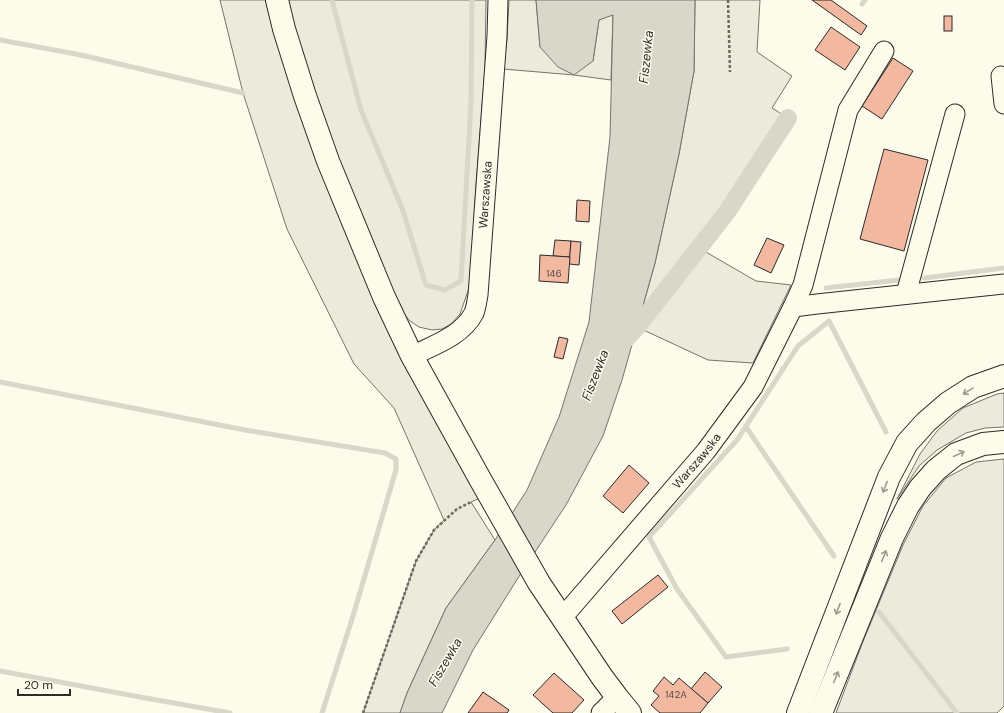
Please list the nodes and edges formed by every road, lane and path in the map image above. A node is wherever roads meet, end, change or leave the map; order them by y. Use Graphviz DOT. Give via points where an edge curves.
graph roads {
  1 [pos="277,0"];
  2 [pos="498,0"];
  3 [pos="728,0"];
  4 [pos="884,52"];
  5 [pos="730,72"];
  6 [pos="1002,76"];
  7 [pos="1004,104"];
  8 [pos="955,114"];
  9 [pos="1004,284"];
  10 [pos="906,294"];
  11 [pos="793,307"];
  12 [pos="412,356"];
  13 [pos="1004,376"];
  14 [pos="1004,442"];
  15 [pos="471,502"];
  16 [pos="562,618"];
  17 [pos="624,705"];
  18 [pos="363,713"];
  19 [pos="601,713"];
  20 [pos="798,713"];
  21 [pos="821,713"];
  1 -- 12 [label="main road" via="305,96 328,161 384,297"];
  2 -- 12 [label="lane, Warszawska" via="491,128 478,295 474,313 461,330"];
  3 -- 5 [label="path"];
  4 -- 11 [label="lane, Warszawska" via="848,110 803,285"];
  6 -- 7 [label="lane"];
  8 -- 10 [label="lane"];
  9 -- 10 [label="lane"];
  10 -- 11 [label="lane"];
  11 -- 16 [label="lane, Warszawska" via="753,386 706,451"];
  12 -- 16 [label="main road" via="539,583"];
  13 -- 20 [label="main road, one-way" via="973,387 948,403 926,422 907,444 889,477"];
  21 -- 14 [label="main road, one-way" via="892,538 920,488 936,470 956,454 983,444"];
  15 -- 18 [label="path" via="457,509 434,530 416,561"];
  16 -- 17 [label="main road"];
  17 -- 19 [label="lane"];
}
